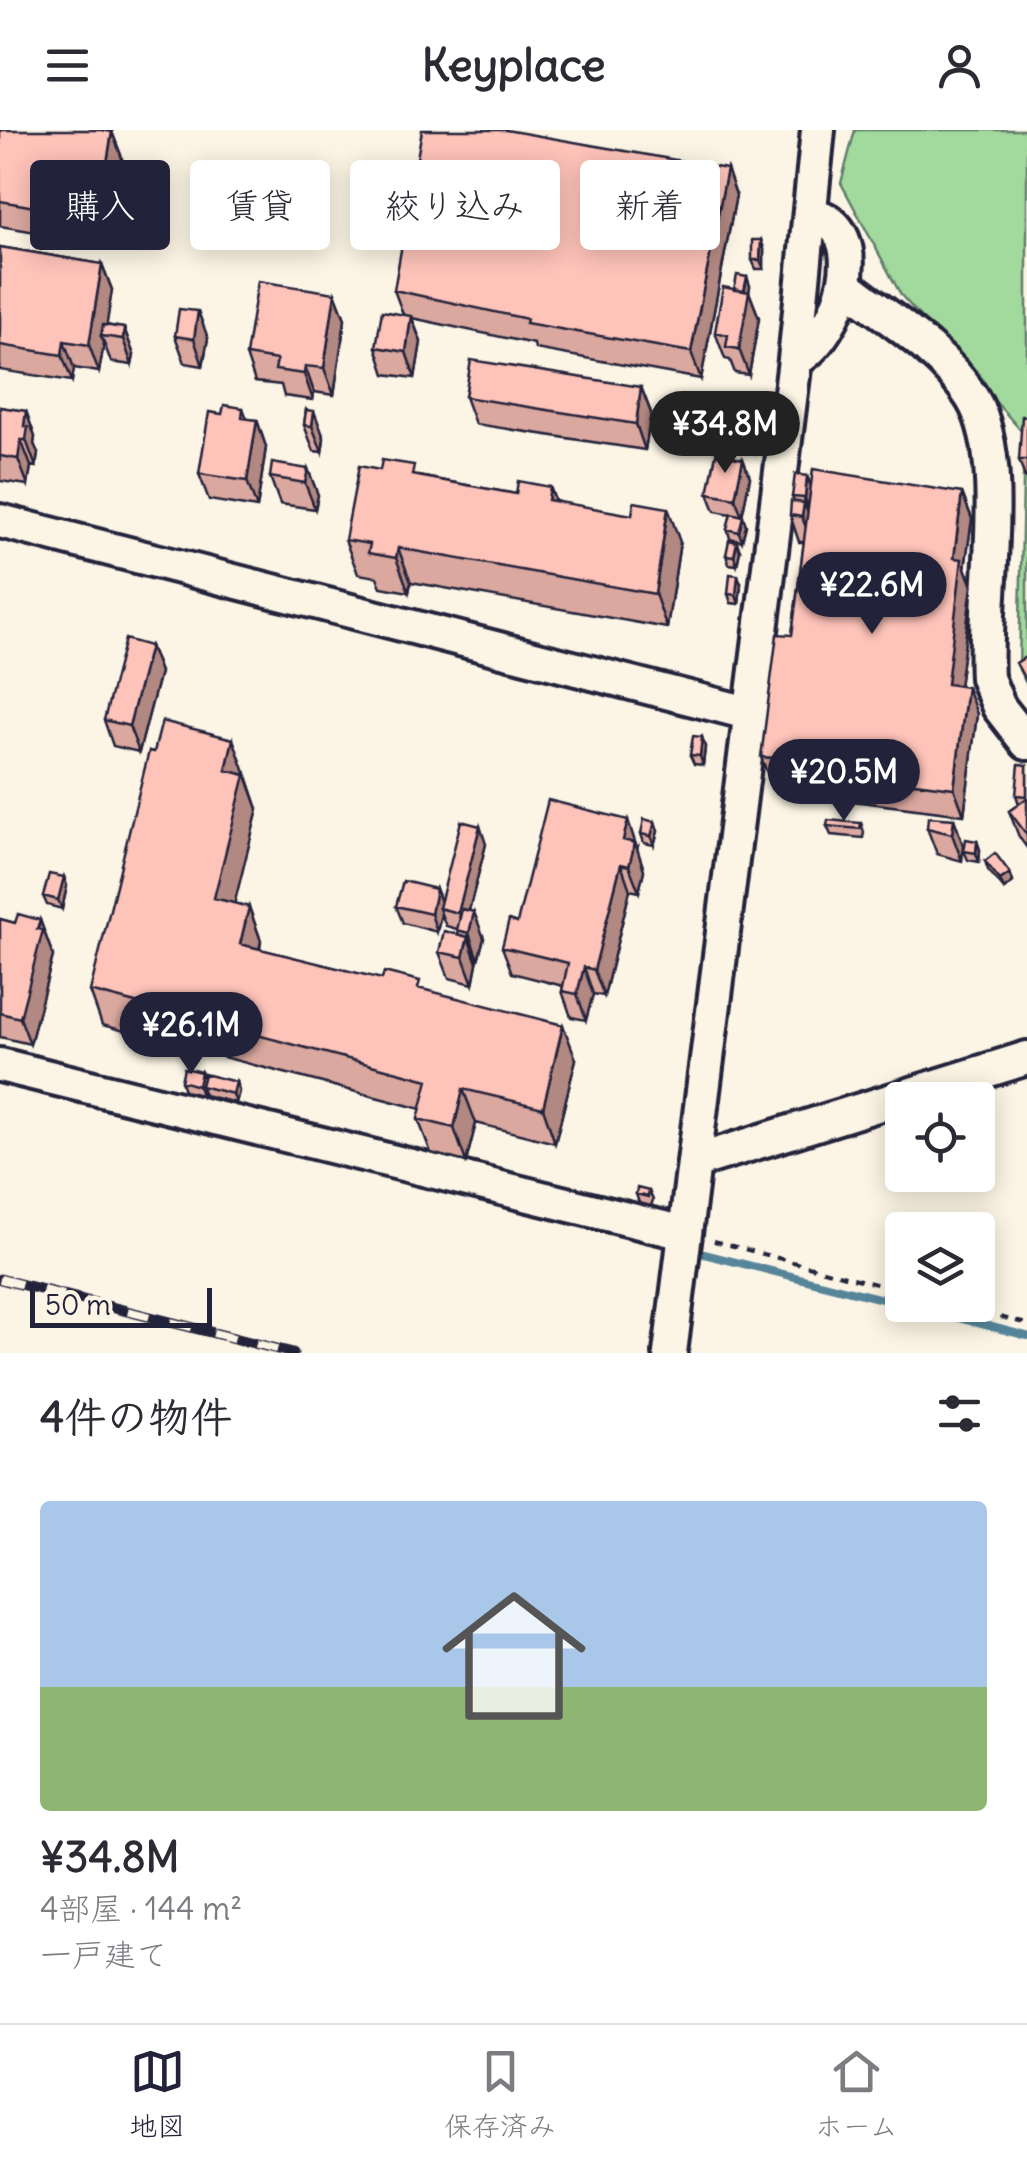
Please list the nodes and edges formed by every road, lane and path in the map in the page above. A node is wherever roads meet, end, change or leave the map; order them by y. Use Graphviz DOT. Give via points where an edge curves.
graph roads {
  1 [pos="818,130"];
  2 [pos="810,214"];
  3 [pos="847,286"];
  4 [pos="794,360"];
  5 [pos="0,521"];
  6 [pos="748,713"];
  7 [pos="1027,743"];
  8 [pos="1027,1058"];
  9 [pos="0,1064"];
  10 [pos="694,1162"];
  11 [pos="684,1233"];
  12 [pos="885,1286"];
  13 [pos="995,1316"];
  14 [pos="1027,1324"];
  15 [pos="670,1353"];
  1 -- 2 [label="street"];
  2 -- 3 [label="street" via="838,229"];
  2 -- 4 [label="street"];
  3 -- 4 [label="street" via="824,336"];
  3 -- 7 [label="street" via="946,365 984,422 991,474 987,678"];
  4 -- 6 [label="street"];
  5 -- 6 [label="street"];
  6 -- 10 [label="street"];
  8 -- 10 [label="street"];
  9 -- 11 [label="street"];
  10 -- 11 [label="street"];
  11 -- 12 [label="path"];
  11 -- 15 [label="street"];
  13 -- 14 [label="path"];
}
